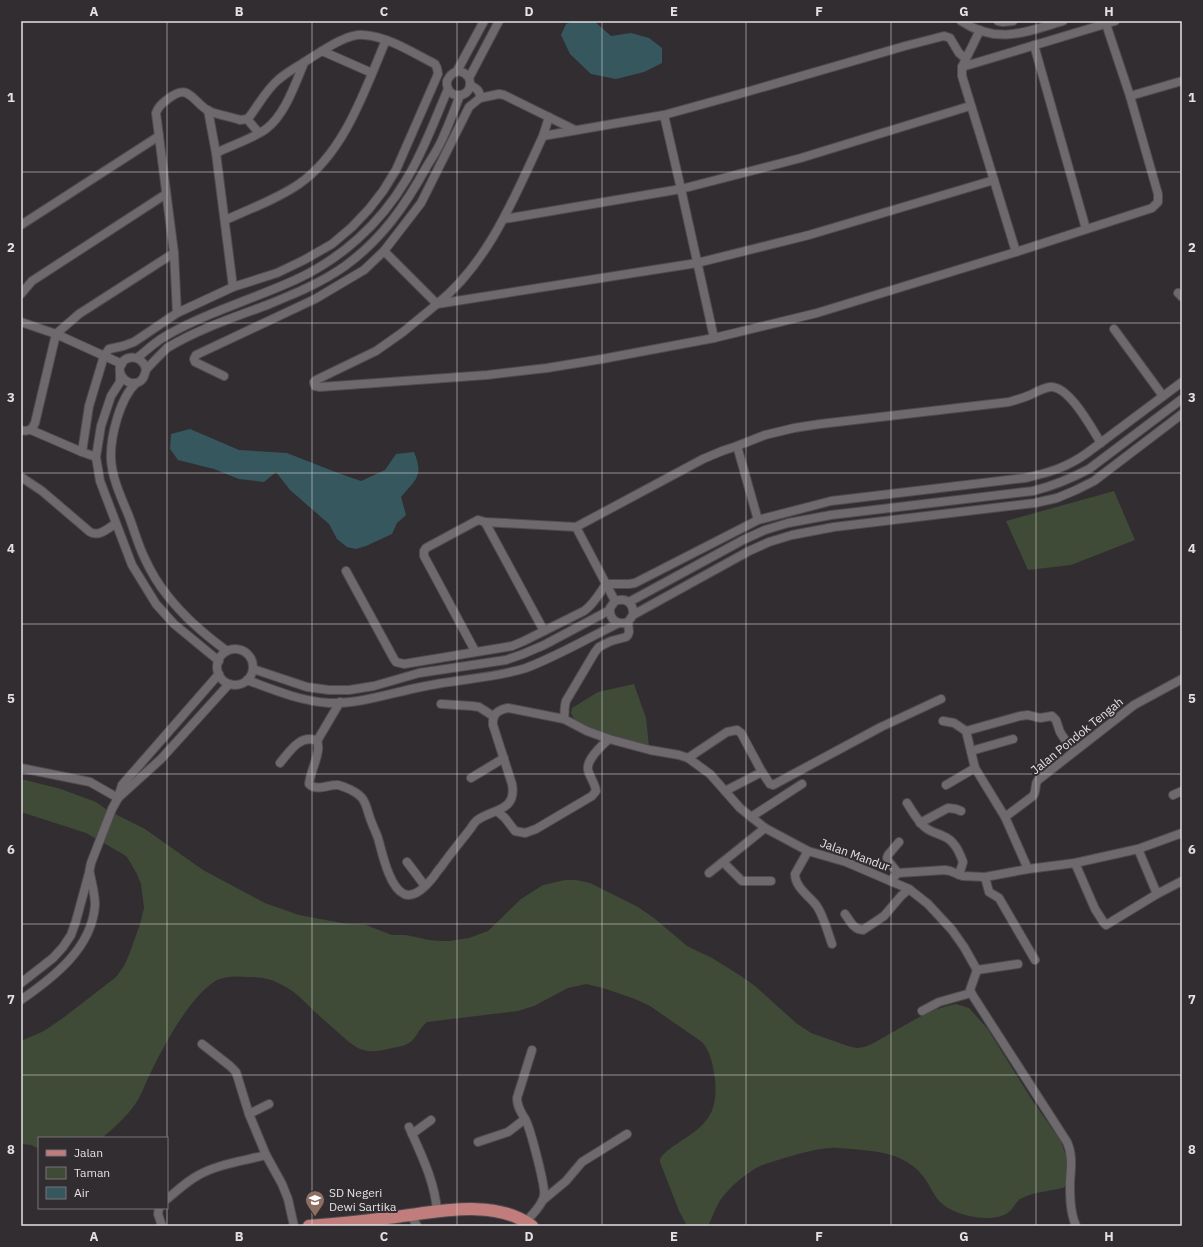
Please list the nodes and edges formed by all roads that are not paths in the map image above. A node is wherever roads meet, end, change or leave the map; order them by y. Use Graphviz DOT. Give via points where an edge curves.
graph roads {
  1 [pos="484,21"];
  2 [pos="499,21"];
  3 [pos="961,21"];
  4 [pos="998,21"];
  5 [pos="1013,21"];
  6 [pos="1063,21"];
  7 [pos="1115,21"];
  8 [pos="1106,24"];
  9 [pos="980,30"];
  10 [pos="386,40"];
  11 [pos="1034,45"];
  12 [pos="322,52"];
  13 [pos="966,59"];
  14 [pos="304,63"];
  15 [pos="962,67"];
  16 [pos="457,71"];
  17 [pos="372,73"];
  18 [pos="1182,81"];
  19 [pos="470,82"];
  20 [pos="448,89"];
  21 [pos="460,95"];
  22 [pos="1130,96"];
  23 [pos="480,98"];
  24 [pos="970,106"];
  25 [pos="208,110"];
  26 [pos="664,115"];
  27 [pos="549,117"];
  28 [pos="247,119"];
  29 [pos="575,130"];
  30 [pos="259,133"];
  31 [pos="159,136"];
  32 [pos="543,136"];
  33 [pos="216,153"];
  34 [pos="994,180"];
  35 [pos="681,189"];
  36 [pos="166,194"];
  37 [pos="504,219"];
  38 [pos="225,220"];
  39 [pos="21,225"];
  40 [pos="1086,229"];
  41 [pos="384,251"];
  42 [pos="1016,252"];
  43 [pos="174,253"];
  44 [pos="697,263"];
  45 [pos="233,287"];
  46 [pos="21,294"];
  47 [pos="437,304"];
  48 [pos="177,313"];
  49 [pos="21,322"];
  50 [pos="1114,329"];
  51 [pos="56,334"];
  52 [pos="714,338"];
  53 [pos="100,355"];
  54 [pos="137,358"];
  55 [pos="122,364"];
  56 [pos="146,369"];
  57 [pos="120,373"];
  58 [pos="224,376"];
  59 [pos="1182,382"];
  60 [pos="136,383"];
  61 [pos="1163,396"];
  62 [pos="1182,399"];
  63 [pos="1182,414"];
  64 [pos="21,430"];
  65 [pos="31,430"];
  66 [pos="1101,443"];
  67 [pos="737,446"];
  68 [pos="82,452"];
  69 [pos="96,457"];
  70 [pos="21,477"];
  71 [pos="758,520"];
  72 [pos="486,522"];
  73 [pos="116,524"];
  74 [pos="576,528"];
  75 [pos="346,571"];
  76 [pos="606,584"];
  77 [pos="615,601"];
  78 [pos="629,602"];
  79 [pos="610,610"];
  80 [pos="633,615"];
  81 [pos="628,622"];
  82 [pos="619,623"];
  83 [pos="544,631"];
  84 [pos="227,651"];
  85 [pos="475,651"];
  86 [pos="218,661"];
  87 [pos="253,669"];
  88 [pos="219,674"];
  89 [pos="1182,679"];
  90 [pos="247,680"];
  91 [pos="230,684"];
  92 [pos="941,699"];
  93 [pos="340,702"];
  94 [pos="441,704"];
  95 [pos="493,716"];
  96 [pos="564,719"];
  97 [pos="943,721"];
  98 [pos="966,731"];
  99 [pos="609,739"];
  100 [pos="1012,739"];
  101 [pos="317,741"];
  102 [pos="971,751"];
  103 [pos="1073,752"];
  104 [pos="504,758"];
  105 [pos="688,758"];
  106 [pos="280,763"];
  107 [pos="21,768"];
  108 [pos="976,768"];
  109 [pos="762,772"];
  110 [pos="471,778"];
  111 [pos="802,784"];
  112 [pos="946,785"];
  113 [pos="725,791"];
  114 [pos="1182,791"];
  115 [pos="1173,795"];
  116 [pos="118,798"];
  117 [pos="907,803"];
  118 [pos="497,811"];
  119 [pos="961,812"];
  120 [pos="751,817"];
  121 [pos="1005,817"];
  122 [pos="920,823"];
  123 [pos="765,828"];
  124 [pos="1182,833"];
  125 [pos="899,842"];
  126 [pos="1138,849"];
  127 [pos="808,851"];
  128 [pos="407,862"];
  129 [pos="723,862"];
  130 [pos="1075,863"];
  131 [pos="1028,869"];
  132 [pos="89,873"];
  133 [pos="709,873"];
  134 [pos="898,874"];
  135 [pos="959,875"];
  136 [pos="985,877"];
  137 [pos="771,881"];
  138 [pos="890,881"];
  139 [pos="1182,881"];
  140 [pos="425,886"];
  141 [pos="909,889"];
  142 [pos="1157,894"];
  143 [pos="845,914"];
  144 [pos="832,944"];
  145 [pos="1035,960"];
  146 [pos="1018,964"];
  147 [pos="977,970"];
  148 [pos="21,983"];
  149 [pos="971,993"];
  150 [pos="21,1000"];
  151 [pos="922,1011"];
  152 [pos="202,1044"];
  153 [pos="532,1050"];
  154 [pos="270,1104"];
  155 [pos="249,1114"];
  156 [pos="525,1119"];
  157 [pos="431,1120"];
  158 [pos="627,1134"];
  159 [pos="478,1142"];
  160 [pos="266,1155"];
  161 [pos="168,1198"];
  162 [pos="542,1201"];
  163 [pos="160,1209"];
  164 [pos="437,1211"];
  165 [pos="411,1215"];
  166 [pos="529,1224"];
  167 [pos="162,1226"];
  168 [pos="294,1226"];
  169 [pos="309,1226"];
  170 [pos="417,1226"];
  171 [pos="1076,1226"];
  1 -- 16 [label="street"];
  2 -- 19 [label="street"];
  3 -- 9 [label="street"];
  4 -- 5 [label="street"];
  6 -- 9 [label="street" via="1008,36"];
  7 -- 8 [label="street"];
  8 -- 11 [label="street"];
  8 -- 22 [label="street"];
  9 -- 13 [label="street"];
  10 -- 12 [label="street" via="364,35 354,36"];
  10 -- 17 [label="street"];
  10 -- 45 [label="street" via="435,64 438,74 396,170 383,191 352,227 332,244 277,273"];
  11 -- 15 [label="street"];
  11 -- 40 [label="street"];
  12 -- 14 [label="street"];
  12 -- 17 [label="street"];
  13 -- 15 [label="street"];
  13 -- 26 [label="street" via="950,38 944,36"];
  14 -- 28 [label="street" via="277,80"];
  14 -- 30 [label="street" via="279,115"];
  15 -- 24 [label="street"];
  16 -- 19 [label="street" via="464,73"];
  16 -- 20 [label="street" via="448,78"];
  17 -- 38 [label="street" via="342,136 315,171 284,193"];
  18 -- 22 [label="street"];
  19 -- 21 [label="street" via="467,92"];
  19 -- 23 [label="street" via="480,92"];
  20 -- 21 [label="street" via="453,94"];
  20 -- 54 [label="street" via="406,180 386,209 348,249 296,280 182,327 162,338"];
  21 -- 56 [label="street" via="444,136 410,196 383,233 366,249 332,275 301,292 209,328 166,349"];
  22 -- 40 [label="street" via="1158,194 1158,202 1152,208"];
  23 -- 27 [label="street" via="504,95"];
  23 -- 41 [label="street" via="469,106 421,203"];
  24 -- 34 [label="street"];
  24 -- 35 [label="street" via="801,158"];
  25 -- 28 [label="street" via="240,120"];
  25 -- 31 [label="street" via="190,94 174,94 157,109"];
  25 -- 33 [label="street"];
  26 -- 29 [label="street"];
  26 -- 35 [label="street"];
  27 -- 29 [label="street"];
  27 -- 32 [label="street"];
  28 -- 30 [label="street"];
  29 -- 32 [label="street"];
  30 -- 33 [label="street"];
  31 -- 36 [label="street"];
  31 -- 39 [label="street"];
  32 -- 37 [label="street"];
  33 -- 38 [label="street"];
  34 -- 42 [label="street"];
  34 -- 44 [label="street" via="810,235"];
  35 -- 37 [label="street"];
  35 -- 44 [label="street"];
  36 -- 43 [label="street"];
  36 -- 46 [label="street" via="32,281"];
  37 -- 47 [label="street" via="472,268"];
  38 -- 45 [label="street"];
  40 -- 42 [label="street"];
  41 -- 47 [label="street"];
  41 -- 58 [label="street" via="359,273 315,299 196,355 195,362"];
  42 -- 52 [label="street" via="817,313"];
  43 -- 48 [label="street"];
  43 -- 51 [label="street" via="79,314"];
  44 -- 47 [label="street"];
  44 -- 52 [label="street"];
  45 -- 48 [label="street"];
  47 -- 52 [label="street" via="392,341 316,380 316,386 487,375 602,359"];
  48 -- 53 [label="street" via="134,342 109,349"];
  49 -- 51 [label="street"];
  50 -- 61 [label="street"];
  51 -- 53 [label="street"];
  51 -- 65 [label="street" via="35,423"];
  53 -- 55 [label="street"];
  53 -- 68 [label="street" via="88,406"];
  54 -- 55 [label="street" via="128,358"];
  54 -- 56 [label="street" via="142,360"];
  55 -- 57 [label="street"];
  56 -- 60 [label="street" via="144,378"];
  57 -- 60 [label="street" via="126,381"];
  57 -- 69 [label="street" via="120,382 111,396 101,426"];
  59 -- 61 [label="street"];
  60 -- 84 [label="street" via="122,403 113,433 111,459 116,483 144,558 154,577 183,614 206,636"];
  61 -- 66 [label="street"];
  62 -- 78 [label="street" via="1089,469 1053,486 1033,491 831,515 788,523 743,540"];
  63 -- 80 [label="street" via="1094,480 1057,498 1036,503 834,527 792,535 749,551"];
  64 -- 65 [label="street"];
  65 -- 68 [label="street"];
  66 -- 67 [label="street" via="1070,398 1059,388 1051,387 1009,402 794,428 765,435"];
  66 -- 71 [label="street" via="1076,461 1040,475 831,501"];
  67 -- 71 [label="street"];
  67 -- 74 [label="street" via="702,459"];
  68 -- 69 [label="street"];
  69 -- 73 [label="street" via="100,481"];
  70 -- 73 [label="street" via="42,491 90,532 100,534"];
  71 -- 76 [label="street" via="635,583"];
  72 -- 74 [label="street"];
  72 -- 83 [label="street"];
  72 -- 85 [label="street" via="478,520 471,523 426,548 423,553"];
  73 -- 86 [label="street" via="132,565 156,604 174,624"];
  74 -- 76 [label="street"];
  75 -- 85 [label="street" via="396,662 404,664"];
  76 -- 77 [label="street"];
  76 -- 83 [label="street" via="592,605"];
  77 -- 78 [label="street"];
  77 -- 79 [label="street"];
  78 -- 80 [label="street" via="634,610"];
  79 -- 82 [label="street" via="610,616"];
  79 -- 87 [label="street" via="544,645 512,658 419,673 374,686 349,690 307,687"];
  80 -- 81 [label="street"];
  81 -- 82 [label="street"];
  81 -- 96 [label="street" via="629,632 626,637 603,644 595,652 564,706"];
  82 -- 93 [label="street" via="525,668"];
  83 -- 85 [label="street" via="512,646"];
  84 -- 86 [label="street"];
  84 -- 87 [label="street" via="243,650 253,662"];
  86 -- 88 [label="street"];
  87 -- 90 [label="street"];
  88 -- 91 [label="street"];
  88 -- 116 [label="street" via="122,785"];
  89 -- 103 [label="street, Jalan Pondok Tengah" via="1134,705"];
  90 -- 91 [label="street" via="239,684"];
  90 -- 93 [label="street" via="305,700"];
  91 -- 116 [label="street" via="161,759"];
  92 -- 109 [label="street" via="881,727 773,784 770,784"];
  93 -- 101 [label="street"];
  94 -- 95 [label="street" via="479,707"];
  95 -- 96 [label="street, Jalan Mandur" via="499,710 508,708"];
  95 -- 104 [label="street" via="493,725"];
  96 -- 99 [label="street, Jalan Mandur"];
  97 -- 98 [label="street" via="954,723"];
  98 -- 102 [label="street"];
  98 -- 103 [label="street" via="1020,716 1052,716"];
  99 -- 105 [label="street, Jalan Mandur"];
  99 -- 118 [label="street" via="588,762 587,768 596,791 592,796 525,833 515,831"];
  100 -- 102 [label="street"];
  101 -- 106 [label="street" via="303,740 295,745"];
  101 -- 140 [label="street" via="319,747 309,784 316,788 337,785 348,788 363,799 390,878 405,894 419,892"];
  102 -- 108 [label="street"];
  103 -- 121 [label="street, Jalan Pondok Tengah" via="1038,780 1033,796"];
  104 -- 110 [label="street"];
  104 -- 118 [label="street" via="513,791 511,800"];
  105 -- 109 [label="street" via="727,732 737,730"];
  105 -- 113 [label="street, Jalan Mandur" via="710,774"];
  107 -- 116 [label="street" via="90,782"];
  108 -- 112 [label="street"];
  108 -- 121 [label="street"];
  109 -- 113 [label="street"];
  111 -- 120 [label="street"];
  113 -- 120 [label="street, Jalan Mandur"];
  114 -- 115 [label="street"];
  116 -- 132 [label="street" via="94,852"];
  117 -- 122 [label="street"];
  118 -- 140 [label="street" via="477,820"];
  119 -- 122 [label="street" via="948,808"];
  120 -- 123 [label="street, Jalan Mandur"];
  121 -- 131 [label="street"];
  122 -- 135 [label="street" via="928,830 953,842 964,862"];
  123 -- 127 [label="street, Jalan Mandur"];
  123 -- 129 [label="street"];
  124 -- 126 [label="street"];
  125 -- 134 [label="street" via="887,858"];
  126 -- 130 [label="street"];
  126 -- 142 [label="street"];
  127 -- 138 [label="street, Jalan Mandur" via="846,862"];
  127 -- 144 [label="street" via="795,874 796,882 818,909"];
  128 -- 140 [label="street"];
  129 -- 133 [label="street"];
  129 -- 137 [label="street" via="742,881"];
  130 -- 131 [label="street"];
  130 -- 142 [label="street" via="1095,908 1106,925"];
  131 -- 136 [label="street"];
  132 -- 148 [label="street" via="71,935 53,958"];
  132 -- 150 [label="street" via="95,904 92,919 81,945 51,978"];
  134 -- 135 [label="street" via="945,870"];
  134 -- 138 [label="street"];
  135 -- 136 [label="street"];
  136 -- 145 [label="street" via="989,892 999,898"];
  138 -- 141 [label="street, Jalan Mandur"];
  139 -- 142 [label="street"];
  141 -- 143 [label="street" via="884,916 863,930 855,928"];
  141 -- 147 [label="street, Jalan Mandur" via="928,904 952,930"];
  146 -- 147 [label="street"];
  147 -- 149 [label="street"];
  149 -- 151 [label="street" via="939,1002"];
  149 -- 171 [label="street" via="1067,1142 1072,1159 1071,1208"];
  152 -- 155 [label="street" via="236,1072"];
  153 -- 156 [label="street" via="517,1098 518,1108"];
  154 -- 155 [label="street"];
  155 -- 160 [label="street"];
  156 -- 159 [label="street" via="508,1132"];
  156 -- 162 [label="street" via="543,1184"];
  157 -- 164 [label="street" via="410,1130 430,1177"];
  158 -- 162 [label="street" via="582,1162 566,1181"];
  160 -- 161 [label="street" via="203,1173"];
  160 -- 168 [label="street" via="288,1199"];
  162 -- 166 [label="street"];
  163 -- 167 [label="street" via="158,1214"];
  164 -- 165 [label="main road"];
  164 -- 166 [label="main road" via="486,1210 511,1215"];
  165 -- 169 [label="main road"];
  165 -- 170 [label="street"];
}
